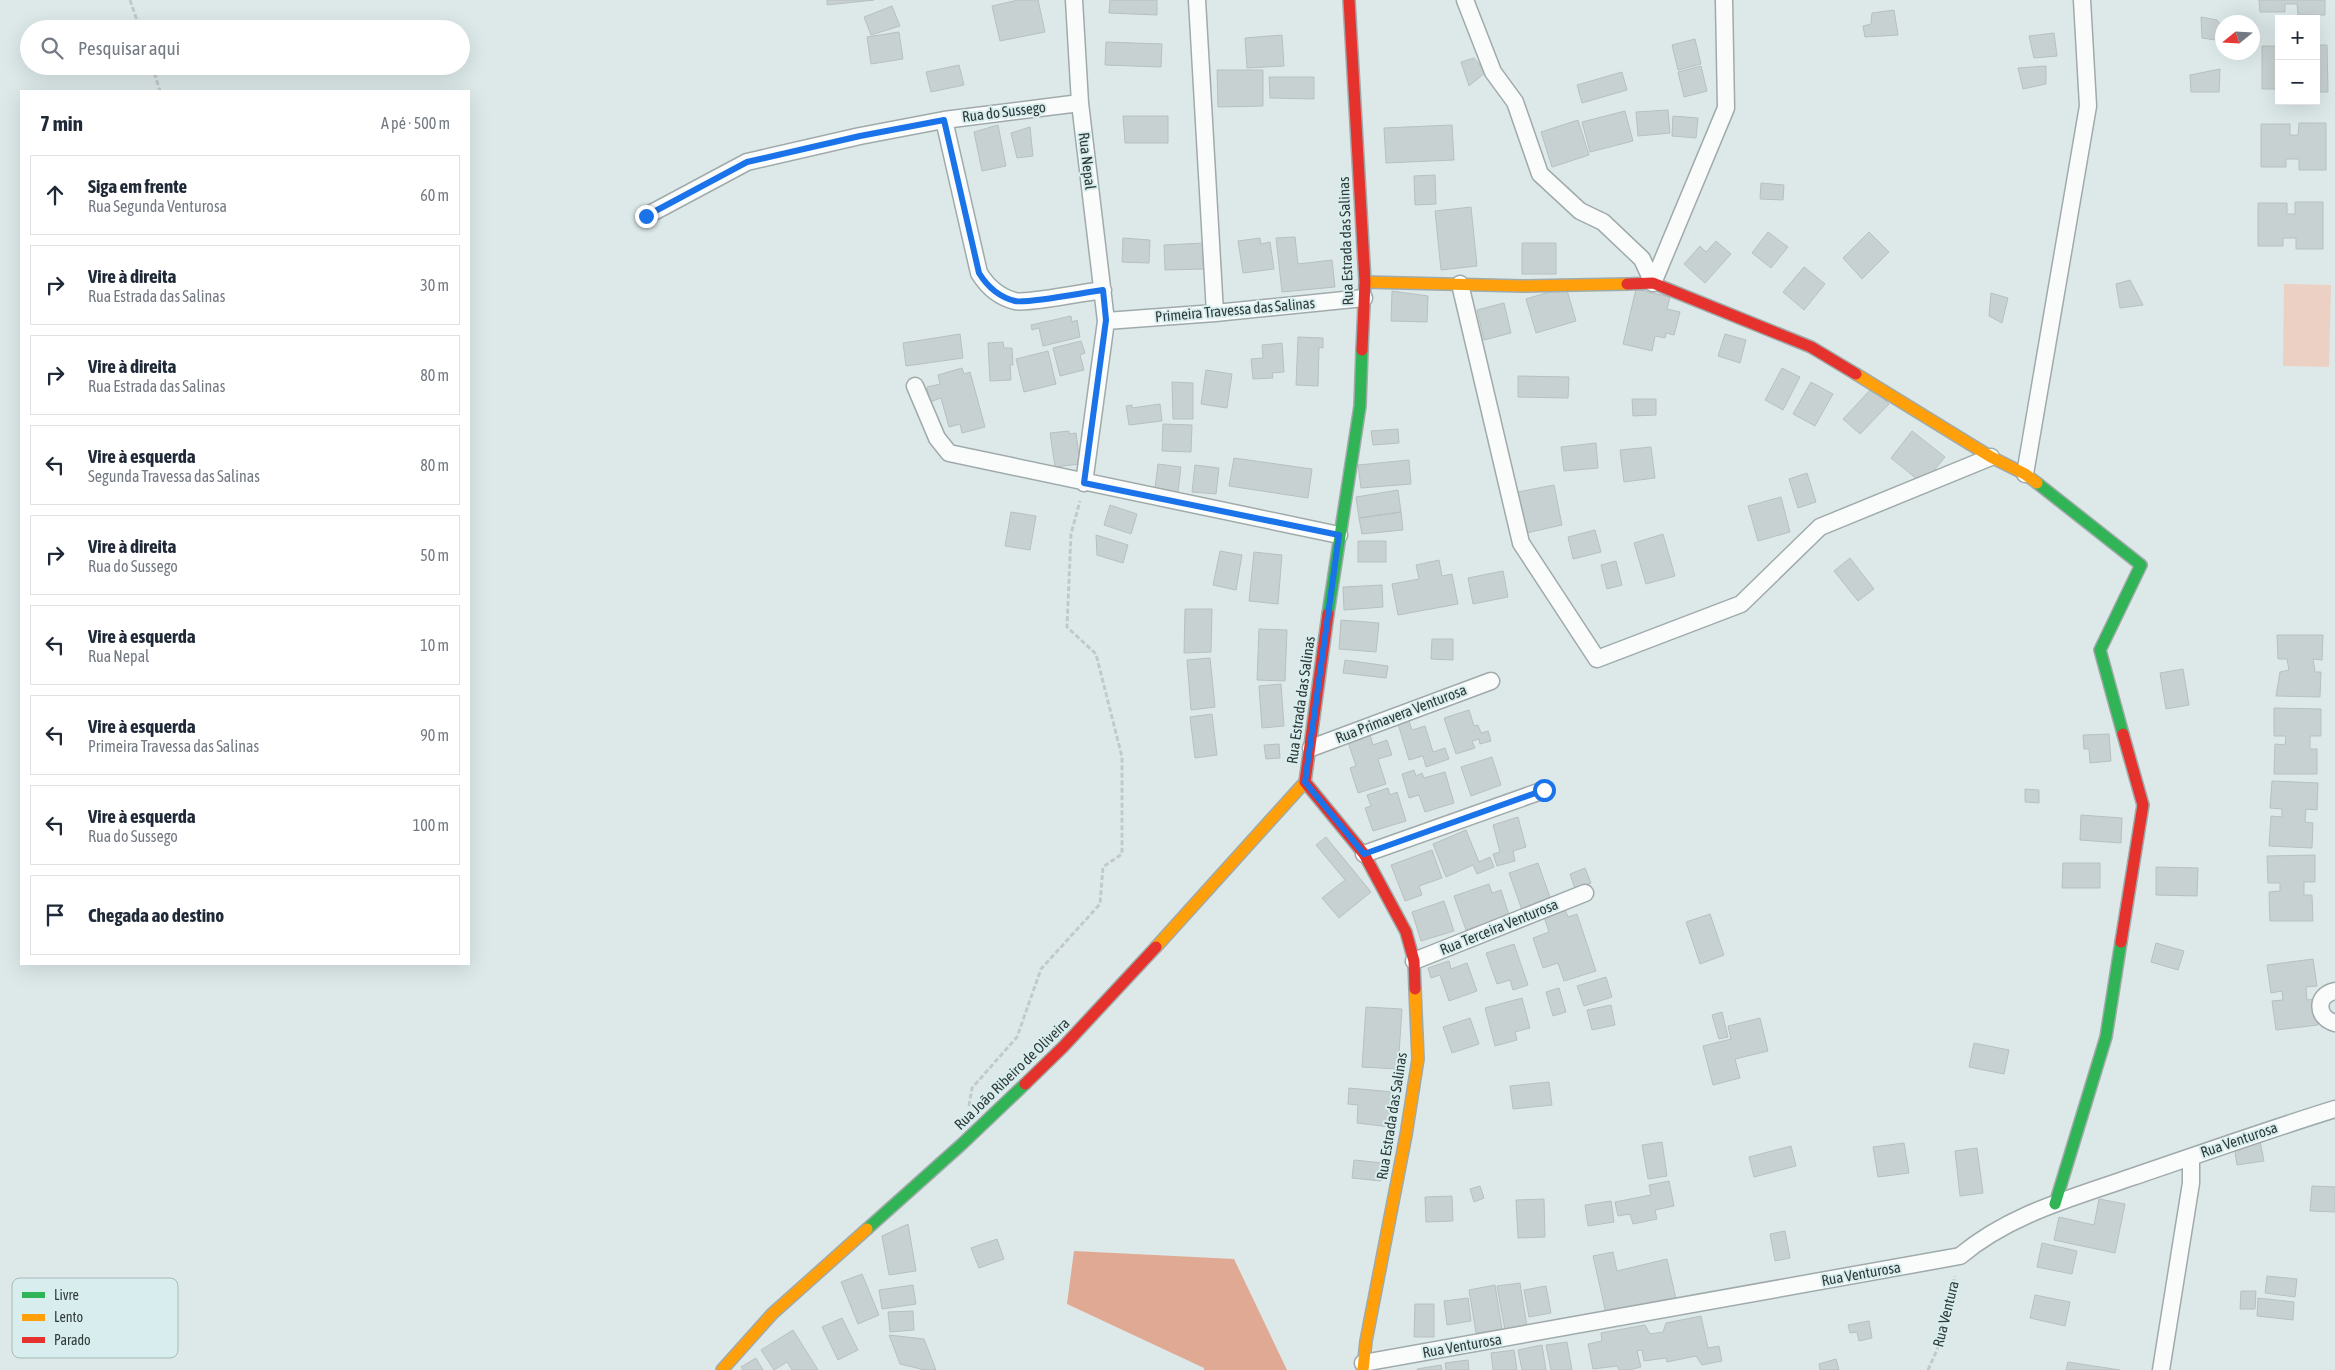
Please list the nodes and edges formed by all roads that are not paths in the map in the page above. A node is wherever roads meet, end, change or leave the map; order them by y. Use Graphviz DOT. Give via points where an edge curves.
graph roads {
  1 [pos="1074,0"];
  2 [pos="1197,0"];
  3 [pos="1349,0"];
  4 [pos="1465,0"];
  5 [pos="1724,0"];
  6 [pos="2082,0"];
  7 [pos="1080,102"];
  8 [pos="944,120"];
  9 [pos="646,216"];
  10 [pos="1652,283"];
  11 [pos="1460,284"];
  12 [pos="1103,290"];
  13 [pos="1364,290"];
  14 [pos="1215,313"];
  15 [pos="1106,320"];
  16 [pos="915,386"];
  17 [pos="1991,457"];
  18 [pos="2025,474"];
  19 [pos="1084,483"];
  20 [pos="1339,535"];
  21 [pos="1490,681"];
  22 [pos="1311,748"];
  23 [pos="1305,782"];
  24 [pos="1544,790"];
  25 [pos="1364,854"];
  26 [pos="1585,893"];
  27 [pos="1414,961"];
  28 [pos="2335,991"];
  29 [pos="2335,1023"];
  30 [pos="2335,1109"];
  31 [pos="2191,1157"];
  32 [pos="2055,1204"];
  33 [pos="1363,1367"];
  34 [pos="722,1370"];
  35 [pos="2161,1370"];
  1 -- 7 [label="street, Rua Nepal"];
  2 -- 14 [label="street"];
  3 -- 13 [label="street, Rua Estrada das Salinas"];
  4 -- 10 [label="street" via="1494,72 1515,102 1540,174 1580,211 1603,222 1642,260"];
  5 -- 10 [label="street" via="1726,108"];
  6 -- 18 [label="street" via="2088,106"];
  7 -- 8 [label="street, Rua do Sussego"];
  7 -- 12 [label="street, Rua Nepal"];
  8 -- 9 [label="street, Rua do Sussego" via="747,162"];
  8 -- 12 [label="street" via="979,273 985,283 1016,302"];
  10 -- 11 [label="street"];
  10 -- 17 [label="street" via="1811,347"];
  11 -- 13 [label="street"];
  11 -- 17 [label="street" via="1521,543 1597,659 1741,604 1820,527"];
  12 -- 15 [label="street, Rua Nepal"];
  13 -- 14 [label="street, Primeira Travessa das Salinas"];
  13 -- 20 [label="street, Rua Estrada das Salinas" via="1360,406"];
  14 -- 15 [label="street, Primeira Travessa das Salinas"];
  15 -- 19 [label="street"];
  16 -- 19 [label="street" via="937,438 950,453"];
  17 -- 18 [label="street"];
  18 -- 32 [label="street" via="2141,565 2100,650 2143,805 2106,1037"];
  19 -- 20 [label="street"];
  20 -- 22 [label="street, Rua Estrada das Salinas"];
  21 -- 22 [label="street, Rua Primavera Venturosa"];
  22 -- 23 [label="street, Rua Estrada das Salinas"];
  23 -- 25 [label="street, Rua Estrada das Salinas"];
  23 -- 34 [label="street, Rua João Ribeiro de Oliveira" via="1063,1047 962,1144 772,1314"];
  24 -- 25 [label="street"];
  25 -- 27 [label="street, Rua Estrada das Salinas" via="1402,925"];
  26 -- 27 [label="street, Rua Terceira Venturosa"];
  27 -- 33 [label="street, Rua Estrada das Salinas" via="1418,1059"];
  28 -- 29 [label="street" via="2325,995 2320,1004 2325,1019"];
  30 -- 31 [label="street, Rua Venturosa"];
  31 -- 32 [label="street, Rua Venturosa"];
  31 -- 35 [label="street" via="2191,1183"];
  32 -- 33 [label="street, Rua Venturosa" via="2024,1215 1960,1256"];
}
